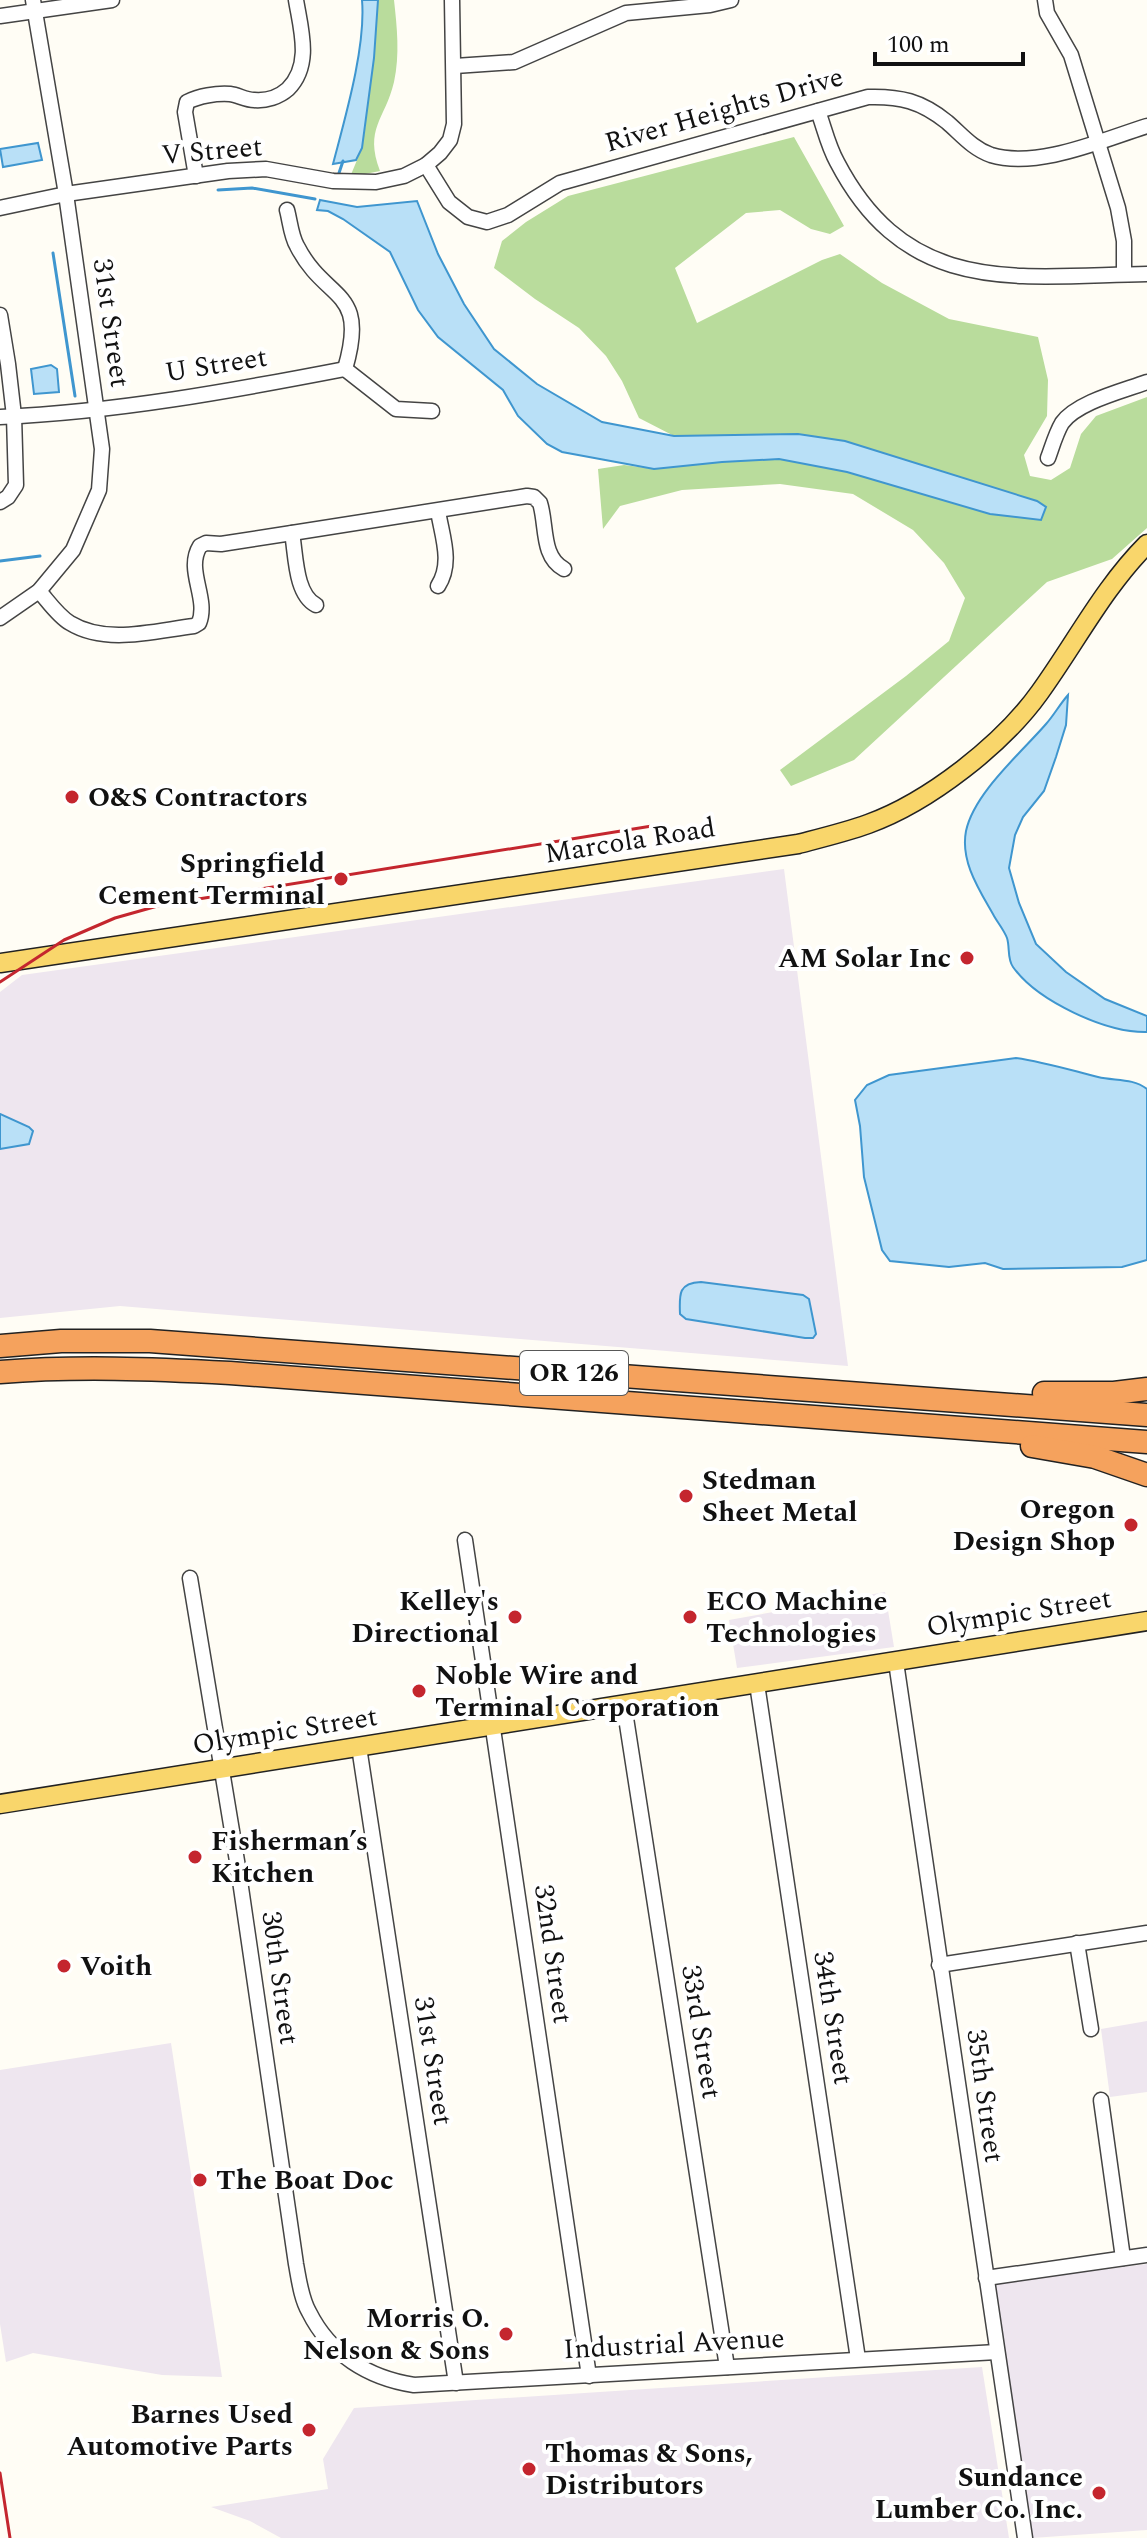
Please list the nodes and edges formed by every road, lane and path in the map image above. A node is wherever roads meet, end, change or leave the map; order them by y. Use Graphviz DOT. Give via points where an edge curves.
graph roads {
  1 [pos="112,0"];
  2 [pos="296,0"];
  3 [pos="452,0"];
  4 [pos="731,0"];
  5 [pos="1045,0"];
  6 [pos="34,6"];
  7 [pos="0,16"];
  8 [pos="455,66"];
  9 [pos="818,111"];
  10 [pos="1147,126"];
  11 [pos="1098,141"];
  12 [pos="426,165"];
  13 [pos="196,176"];
  14 [pos="66,194"];
  15 [pos="0,208"];
  16 [pos="287,210"];
  17 [pos="1124,274"];
  18 [pos="1147,274"];
  19 [pos="0,315"];
  20 [pos="345,369"];
  21 [pos="1147,382"];
  22 [pos="98,409"];
  23 [pos="432,411"];
  24 [pos="7,417"];
  25 [pos="1048,458"];
  26 [pos="0,502"];
  27 [pos="438,511"];
  28 [pos="292,533"];
  29 [pos="1147,544"];
  30 [pos="564,569"];
  31 [pos="438,586"];
  32 [pos="39,591"];
  33 [pos="316,605"];
  34 [pos="0,618"];
  35 [pos="0,963"];
  36 [pos="0,1346"];
  37 [pos="0,1372"];
  38 [pos="1147,1389"];
  39 [pos="847,1393"];
  40 [pos="1147,1415"];
  41 [pos="884,1422"];
  42 [pos="1147,1442"];
  43 [pos="1147,1475"];
  44 [pos="465,1540"];
  45 [pos="190,1578"];
  46 [pos="1147,1621"];
  47 [pos="896,1662"];
  48 [pos="757,1684"];
  49 [pos="624,1705"];
  50 [pos="493,1726"];
  51 [pos="359,1747"];
  52 [pos="221,1770"];
  53 [pos="0,1804"];
  54 [pos="1147,1933"];
  55 [pos="1077,1943"];
  56 [pos="939,1965"];
  57 [pos="1091,2029"];
  58 [pos="1101,2100"];
  59 [pos="1147,2255"];
  60 [pos="1123,2258"];
  61 [pos="986,2278"];
  62 [pos="997,2352"];
  63 [pos="858,2359"];
  64 [pos="358,2367"];
  65 [pos="727,2367"];
  66 [pos="589,2376"];
  67 [pos="456,2383"];
  68 [pos="1025,2538"];
  1 -- 6 [label="street"];
  2 -- 13 [label="street" via="303,58 300,74 283,93 265,100 232,94 187,102"];
  3 -- 8 [label="street"];
  4 -- 8 [label="street" via="626,13 514,62"];
  5 -- 11 [label="street" via="1071,55"];
  6 -- 7 [label="street"];
  6 -- 14 [label="street, 31st Street"];
  8 -- 12 [label="street" via="450,140"];
  9 -- 11 [label="street, River Heights Drive" via="868,97 896,96 924,106 991,155 1047,157"];
  9 -- 12 [label="street, River Heights Drive" via="560,183 487,222 468,217 449,202"];
  9 -- 17 [label="street" via="835,160 853,190 908,246 936,260 996,276"];
  10 -- 11 [label="street, River Heights Drive"];
  11 -- 17 [label="street" via="1120,219"];
  12 -- 13 [label="street, V Street" via="404,176 354,183 266,169"];
  13 -- 14 [label="street, V Street"];
  14 -- 15 [label="street, V Street"];
  14 -- 22 [label="street, 31st Street"];
  16 -- 20 [label="street" via="295,244 347,303 352,318"];
  17 -- 18 [label="street"];
  19 -- 24 [label="street" via="8,364"];
  20 -- 22 [label="street, U Street"];
  20 -- 23 [label="street" via="396,409"];
  21 -- 25 [label="street" via="1070,414"];
  22 -- 24 [label="street, U Street"];
  22 -- 32 [label="street, 31st Street" via="99,490 73,550"];
  24 -- 26 [label="street" via="16,485"];
  27 -- 28 [label="street"];
  27 -- 30 [label="street" via="534,497 542,509 549,554"];
  27 -- 31 [label="street" via="447,561"];
  28 -- 32 [label="street" via="200,546 194,560 202,611 194,626 121,635 90,632 67,622"];
  28 -- 33 [label="street" via="301,587"];
  29 -- 35 [label="main road, Marcola Road" via="1004,734 909,805 869,824 798,844"];
  32 -- 34 [label="street, 31st Street"];
  36 -- 39 [label="highway, OR 126" via="150,1341"];
  37 -- 41 [label="highway, OR 126" via="142,1368"];
  38 -- 39 [label="highway" via="1083,1394"];
  39 -- 40 [label="highway, OR 126"];
  41 -- 42 [label="highway, OR 126"];
  41 -- 43 [label="highway" via="1095,1457"];
  44 -- 50 [label="street, 32nd Street"];
  45 -- 52 [label="street, 30th Street"];
  46 -- 47 [label="main road, Olympic Street"];
  47 -- 48 [label="main road, Olympic Street"];
  47 -- 56 [label="street, 35th Street"];
  48 -- 49 [label="main road, Olympic Street"];
  48 -- 63 [label="street, 34th Street"];
  49 -- 50 [label="main road, Olympic Street"];
  49 -- 65 [label="street, 33rd Street"];
  50 -- 51 [label="main road, Olympic Street"];
  50 -- 66 [label="street, 32nd Street"];
  51 -- 52 [label="main road, Olympic Street"];
  51 -- 67 [label="street, 31st Street"];
  52 -- 53 [label="main road, Olympic Street"];
  52 -- 64 [label="street, 30th Street" via="301,2289 318,2328"];
  54 -- 55 [label="street"];
  55 -- 56 [label="street"];
  55 -- 57 [label="street"];
  56 -- 61 [label="street, 35th Street"];
  58 -- 60 [label="street"];
  59 -- 60 [label="street"];
  60 -- 61 [label="street"];
  61 -- 62 [label="street, 35th Street"];
  62 -- 63 [label="street, Industrial Avenue"];
  62 -- 68 [label="street, 35th Street"];
  63 -- 65 [label="street, Industrial Avenue"];
  64 -- 67 [label="street, Industrial Avenue" via="414,2385"];
  65 -- 66 [label="street, Industrial Avenue"];
  66 -- 67 [label="street, Industrial Avenue"];
}
